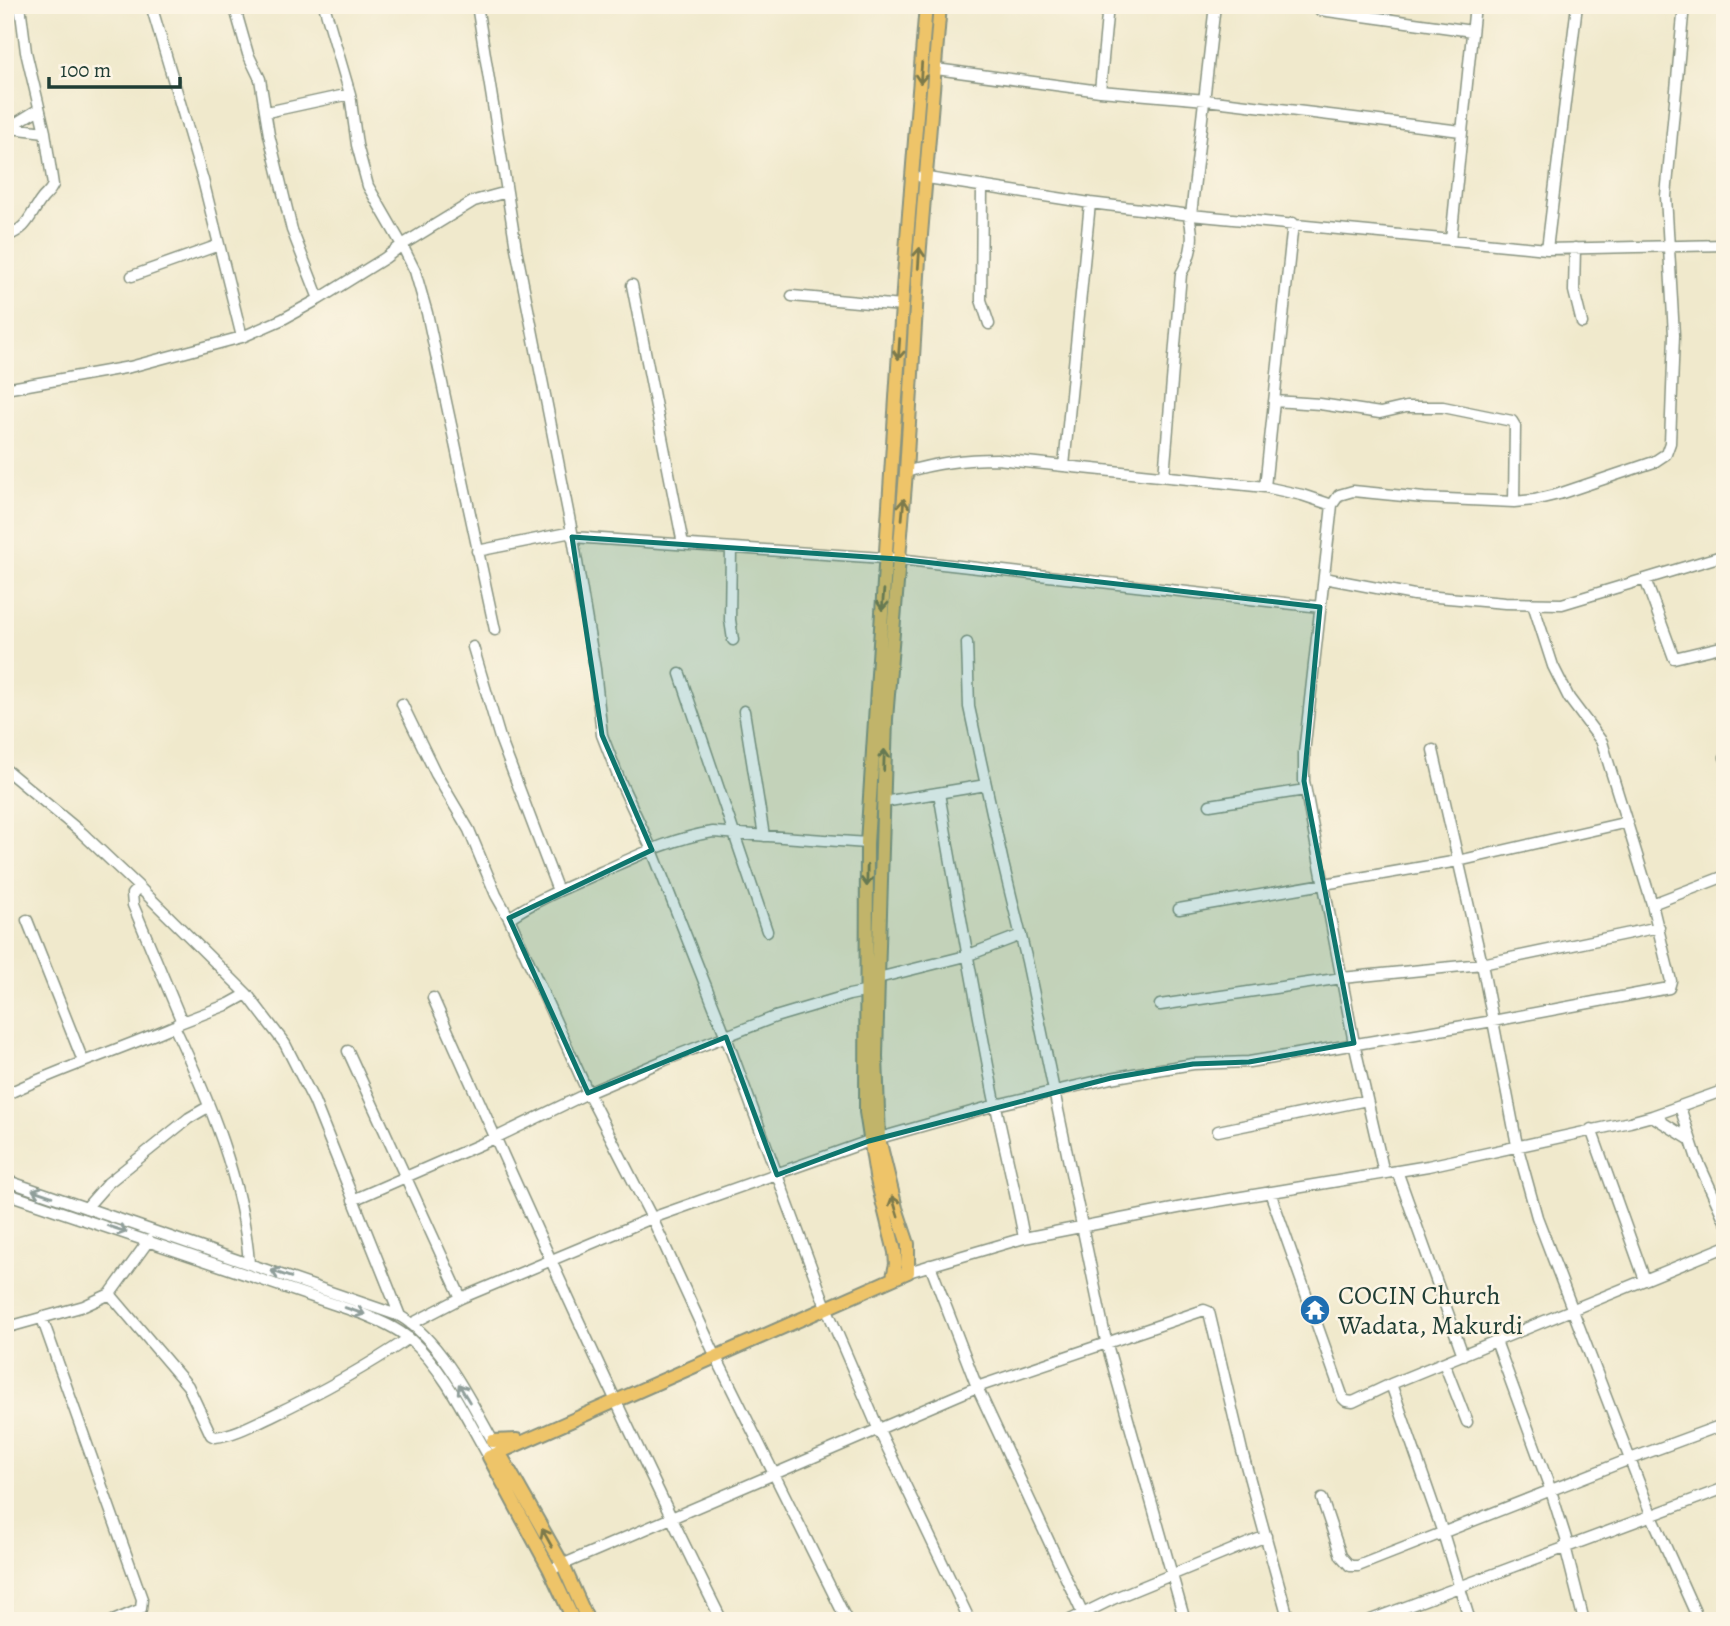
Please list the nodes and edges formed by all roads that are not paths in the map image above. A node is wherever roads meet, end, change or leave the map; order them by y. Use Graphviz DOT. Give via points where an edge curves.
graph roads {
  1 [pos="20,5"];
  2 [pos="151,5"];
  3 [pos="234,5"];
  4 [pos="324,5"];
  5 [pos="477,5"];
  6 [pos="926,5"];
  7 [pos="940,5"];
  8 [pos="1108,5"];
  9 [pos="1215,5"];
  10 [pos="1475,5"];
  11 [pos="1577,5"];
  12 [pos="1684,5"];
  13 [pos="1320,10"];
  14 [pos="1472,31"];
  15 [pos="936,69"];
  16 [pos="1100,91"];
  17 [pos="351,93"];
  18 [pos="1206,100"];
  19 [pos="39,109"];
  20 [pos="267,112"];
  21 [pos="7,129"];
  22 [pos="1461,131"];
  23 [pos="45,132"];
  24 [pos="919,177"];
  25 [pos="982,187"];
  26 [pos="507,192"];
  27 [pos="1090,202"];
  28 [pos="1189,214"];
  29 [pos="1293,223"];
  30 [pos="5,237"];
  31 [pos="1451,240"];
  32 [pos="402,244"];
  33 [pos="219,245"];
  34 [pos="1725,245"];
  35 [pos="1668,246"];
  36 [pos="1575,248"];
  37 [pos="1547,249"];
  38 [pos="132,276"];
  39 [pos="632,285"];
  40 [pos="792,296"];
  41 [pos="319,299"];
  42 [pos="902,306"];
  43 [pos="1582,323"];
  44 [pos="989,324"];
  45 [pos="242,337"];
  46 [pos="5,389"];
  47 [pos="1274,401"];
  48 [pos="1064,466"];
  49 [pos="906,472"];
  50 [pos="1164,476"];
  51 [pos="1265,486"];
  52 [pos="1514,502"];
  53 [pos="1332,505"];
  54 [pos="572,534"];
  55 [pos="683,544"];
  56 [pos="731,548"];
  57 [pos="477,551"];
  58 [pos="1725,555"];
  59 [pos="892,558"];
  60 [pos="1324,578"];
  61 [pos="1645,579"];
  62 [pos="1533,604"];
  63 [pos="1320,607"];
  64 [pos="495,630"];
  65 [pos="733,640"];
  66 [pos="967,643"];
  67 [pos="1725,646"];
  68 [pos="473,647"];
  69 [pos="680,674"];
  70 [pos="402,704"];
  71 [pos="744,711"];
  72 [pos="1433,750"];
  73 [pos="5,769"];
  74 [pos="986,785"];
  75 [pos="1306,790"];
  76 [pos="939,793"];
  77 [pos="883,802"];
  78 [pos="1210,805"];
  79 [pos="1628,822"];
  80 [pos="734,834"];
  81 [pos="764,836"];
  82 [pos="867,843"];
  83 [pos="652,850"];
  84 [pos="1458,861"];
  85 [pos="1725,876"];
  86 [pos="1323,883"];
  87 [pos="139,887"];
  88 [pos="558,891"];
  89 [pos="1652,904"];
  90 [pos="1179,909"];
  91 [pos="509,918"];
  92 [pos="27,920"];
  93 [pos="1659,927"];
  94 [pos="767,931"];
  95 [pos="1021,935"];
  96 [pos="967,956"];
  97 [pos="1482,964"];
  98 [pos="1342,978"];
  99 [pos="872,985"];
  100 [pos="247,994"];
  101 [pos="433,998"];
  102 [pos="1160,1005"];
  103 [pos="1493,1021"];
  104 [pos="178,1024"];
  105 [pos="726,1037"];
  106 [pos="1354,1043"];
  107 [pos="348,1051"];
  108 [pos="83,1061"];
  109 [pos="1725,1090"];
  110 [pos="1054,1091"];
  111 [pos="588,1093"];
  112 [pos="5,1095"];
  113 [pos="1367,1100"];
  114 [pos="996,1105"];
  115 [pos="208,1107"];
  116 [pos="1680,1107"];
  117 [pos="1652,1116"];
  118 [pos="1591,1129"];
  119 [pos="1218,1131"];
  120 [pos="495,1138"];
  121 [pos="1689,1139"];
  122 [pos="874,1140"];
  123 [pos="1517,1145"];
  124 [pos="1397,1171"];
  125 [pos="1384,1173"];
  126 [pos="777,1174"];
  127 [pos="407,1178"];
  128 [pos="5,1180"];
  129 [pos="1269,1192"];
  130 [pos="5,1193"];
  131 [pos="353,1200"];
  132 [pos="86,1208"];
  133 [pos="652,1219"];
  134 [pos="1725,1222"];
  135 [pos="1084,1227"];
  136 [pos="1024,1238"];
  137 [pos="149,1240"];
  138 [pos="1725,1247"];
  139 [pos="551,1262"];
  140 [pos="249,1263"];
  141 [pos="930,1265"];
  142 [pos="908,1272"];
  143 [pos="893,1277"];
  144 [pos="1645,1280"];
  145 [pos="110,1294"];
  146 [pos="461,1298"];
  147 [pos="826,1307"];
  148 [pos="1574,1309"];
  149 [pos="400,1317"];
  150 [pos="42,1318"];
  151 [pos="411,1324"];
  152 [pos="5,1328"];
  153 [pos="409,1338"];
  154 [pos="1106,1341"];
  155 [pos="1496,1341"];
  156 [pos="715,1355"];
  157 [pos="1464,1355"];
  158 [pos="1444,1363"];
  159 [pos="1391,1384"];
  160 [pos="977,1387"];
  161 [pos="617,1399"];
  162 [pos="1467,1422"];
  163 [pos="1725,1424"];
  164 [pos="878,1428"];
  165 [pos="524,1440"];
  166 [pos="494,1450"];
  167 [pos="1630,1459"];
  168 [pos="507,1466"];
  169 [pos="774,1473"];
  170 [pos="1725,1488"];
  171 [pos="1551,1491"];
  172 [pos="1322,1499"];
  173 [pos="1651,1514"];
  174 [pos="671,1519"];
  175 [pos="1443,1534"];
  176 [pos="1266,1536"];
  177 [pos="1567,1546"];
  178 [pos="556,1568"];
  179 [pos="1172,1576"];
  180 [pos="1458,1587"];
  181 [pos="1084,1617"];
  182 [pos="113,1621"];
  183 [pos="574,1621"];
  184 [pos="588,1621"];
  185 [pos="722,1621"];
  186 [pos="847,1621"];
  187 [pos="970,1621"];
  188 [pos="1068,1621"];
  189 [pos="1185,1621"];
  190 [pos="1289,1621"];
  191 [pos="1368,1621"];
  192 [pos="1470,1621"];
  193 [pos="1584,1621"];
  194 [pos="1699,1621"];
  1 -- 19 [label="street"];
  2 -- 33 [label="street"];
  3 -- 20 [label="street"];
  4 -- 17 [label="street"];
  5 -- 26 [label="street"];
  6 -- 24 [label="main road, one-way"];
  7 -- 15 [label="main road"];
  8 -- 16 [label="street"];
  9 -- 18 [label="street"];
  10 -- 14 [label="street"];
  11 -- 37 [label="street"];
  12 -- 35 [label="street" via="1666,196"];
  13 -- 14 [label="street"];
  14 -- 22 [label="street"];
  15 -- 16 [label="street"];
  15 -- 24 [label="main road"];
  16 -- 18 [label="street"];
  17 -- 20 [label="street"];
  17 -- 32 [label="street" via="368,186"];
  18 -- 22 [label="street"];
  18 -- 28 [label="street"];
  19 -- 21 [label="street"];
  19 -- 23 [label="street"];
  20 -- 41 [label="street" via="292,230"];
  21 -- 23 [label="street"];
  22 -- 31 [label="street"];
  23 -- 30 [label="street" via="53,185 22,229"];
  24 -- 25 [label="street"];
  24 -- 42 [label="main road"];
  49 -- 24 [label="main road, one-way"];
  25 -- 27 [label="street"];
  25 -- 44 [label="street" via="981,300"];
  26 -- 32 [label="street" via="474,201"];
  26 -- 54 [label="street"];
  27 -- 28 [label="street"];
  27 -- 48 [label="street"];
  28 -- 29 [label="street"];
  28 -- 50 [label="street" via="1193,236 1189,261 1181,274"];
  29 -- 31 [label="street"];
  29 -- 47 [label="street"];
  31 -- 37 [label="street"];
  32 -- 41 [label="street"];
  32 -- 57 [label="street" via="427,313"];
  33 -- 38 [label="street"];
  33 -- 45 [label="street"];
  34 -- 35 [label="street"];
  35 -- 36 [label="street"];
  35 -- 52 [label="street" via="1674,334 1666,454 1559,494"];
  36 -- 37 [label="street"];
  36 -- 43 [label="street" via="1574,291"];
  39 -- 55 [label="street"];
  40 -- 42 [label="street"];
  41 -- 45 [label="street"];
  42 -- 59 [label="main road, one-way"];
  45 -- 46 [label="street" via="130,367"];
  47 -- 51 [label="street"];
  47 -- 52 [label="street" via="1381,413 1406,407 1443,407 1511,421 1515,426"];
  48 -- 49 [label="street" via="977,459"];
  48 -- 50 [label="street"];
  59 -- 49 [label="main road, one-way"];
  50 -- 51 [label="street"];
  51 -- 53 [label="street"];
  52 -- 53 [label="street" via="1353,491 1339,495"];
  53 -- 60 [label="street"];
  54 -- 55 [label="street"];
  54 -- 57 [label="street"];
  54 -- 83 [label="street" via="596,668 602,735"];
  55 -- 56 [label="street"];
  56 -- 59 [label="street"];
  56 -- 65 [label="street"];
  57 -- 64 [label="street"];
  58 -- 61 [label="street"];
  59 -- 63 [label="street"];
  77 -- 59 [label="main road, one-way"];
  59 -- 82 [label="main road, one-way"];
  60 -- 62 [label="street" via="1414,595"];
  60 -- 63 [label="street"];
  61 -- 62 [label="street" via="1573,602"];
  61 -- 67 [label="street" via="1674,658"];
  62 -- 79 [label="street" via="1569,698 1602,741"];
  63 -- 75 [label="street" via="1304,753"];
  66 -- 74 [label="street" via="969,707"];
  68 -- 88 [label="street" via="500,738"];
  69 -- 80 [label="street"];
  70 -- 91 [label="street" via="469,830"];
  71 -- 81 [label="street"];
  72 -- 84 [label="street"];
  73 -- 87 [label="street"];
  74 -- 76 [label="street"];
  74 -- 95 [label="street"];
  75 -- 78 [label="street"];
  75 -- 86 [label="street"];
  76 -- 77 [label="street"];
  76 -- 96 [label="street"];
  77 -- 99 [label="main road"];
  79 -- 84 [label="street"];
  79 -- 89 [label="street"];
  80 -- 81 [label="street"];
  80 -- 83 [label="street" via="694,835"];
  80 -- 94 [label="street"];
  81 -- 82 [label="street"];
  82 -- 99 [label="main road, one-way"];
  83 -- 88 [label="street"];
  83 -- 105 [label="street"];
  84 -- 86 [label="street"];
  84 -- 97 [label="street"];
  85 -- 89 [label="street"];
  86 -- 90 [label="street"];
  86 -- 98 [label="street"];
  87 -- 100 [label="street"];
  87 -- 104 [label="street" via="132,894 133,905"];
  88 -- 91 [label="street"];
  89 -- 93 [label="street"];
  91 -- 111 [label="street"];
  92 -- 108 [label="street"];
  93 -- 97 [label="street"];
  93 -- 103 [label="street" via="1671,981 1666,990"];
  95 -- 96 [label="street"];
  95 -- 110 [label="street"];
  96 -- 99 [label="street"];
  96 -- 114 [label="street"];
  97 -- 98 [label="street"];
  97 -- 103 [label="street"];
  98 -- 102 [label="street"];
  98 -- 106 [label="street"];
  99 -- 105 [label="street"];
  99 -- 122 [label="main road" via="866,1112"];
  100 -- 104 [label="street"];
  100 -- 131 [label="street" via="298,1067"];
  101 -- 120 [label="street"];
  103 -- 106 [label="street"];
  103 -- 123 [label="street"];
  104 -- 108 [label="street"];
  104 -- 115 [label="street"];
  105 -- 111 [label="street"];
  105 -- 126 [label="street"];
  106 -- 110 [label="street" via="1249,1062 1193,1064"];
  106 -- 113 [label="street"];
  107 -- 127 [label="street"];
  108 -- 112 [label="street"];
  109 -- 116 [label="street"];
  110 -- 114 [label="street"];
  110 -- 135 [label="street"];
  111 -- 120 [label="street"];
  111 -- 133 [label="street"];
  113 -- 119 [label="street"];
  113 -- 125 [label="street"];
  114 -- 122 [label="street"];
  114 -- 136 [label="street"];
  115 -- 132 [label="street" via="108,1183"];
  115 -- 140 [label="street" via="247,1231"];
  116 -- 117 [label="street"];
  116 -- 121 [label="street"];
  117 -- 118 [label="street"];
  117 -- 121 [label="street"];
  118 -- 123 [label="street"];
  118 -- 144 [label="street"];
  120 -- 127 [label="street"];
  120 -- 139 [label="street"];
  121 -- 134 [label="street"];
  122 -- 126 [label="street"];
  142 -- 122 [label="main road, one-way" via="908,1244"];
  122 -- 143 [label="main road" via="876,1176 895,1252"];
  123 -- 124 [label="street"];
  123 -- 148 [label="street" via="1537,1217"];
  124 -- 125 [label="street"];
  124 -- 157 [label="street"];
  125 -- 129 [label="street"];
  126 -- 133 [label="street"];
  126 -- 147 [label="street"];
  127 -- 131 [label="street"];
  127 -- 146 [label="street"];
  132 -- 128 [label="street, one-way"];
  129 -- 135 [label="street"];
  129 -- 159 [label="street" via="1343,1398 1353,1402"];
  130 -- 137 [label="street, one-way"];
  131 -- 149 [label="street"];
  132 -- 140 [label="street"];
  133 -- 139 [label="street"];
  133 -- 156 [label="street"];
  135 -- 136 [label="street"];
  135 -- 154 [label="street"];
  136 -- 141 [label="street"];
  137 -- 145 [label="street"];
  137 -- 153 [label="street, one-way" via="363,1314"];
  138 -- 144 [label="street"];
  139 -- 146 [label="street"];
  139 -- 161 [label="street"];
  149 -- 140 [label="street, one-way"];
  141 -- 142 [label="street"];
  141 -- 160 [label="street"];
  142 -- 143 [label="main road"];
  143 -- 147 [label="main road"];
  144 -- 148 [label="street"];
  145 -- 150 [label="street"];
  145 -- 153 [label="street" via="188,1385 215,1437 299,1402"];
  146 -- 151 [label="street"];
  147 -- 156 [label="main road"];
  147 -- 164 [label="street"];
  148 -- 155 [label="street"];
  148 -- 167 [label="street"];
  149 -- 151 [label="street"];
  150 -- 152 [label="street"];
  150 -- 182 [label="street" via="142,1599 141,1609"];
  166 -- 151 [label="street, one-way" via="454,1375"];
  153 -- 166 [label="street"];
  154 -- 160 [label="street"];
  154 -- 176 [label="street" via="1208,1311"];
  154 -- 179 [label="street"];
  155 -- 157 [label="street"];
  155 -- 171 [label="street"];
  156 -- 161 [label="main road"];
  156 -- 169 [label="street"];
  157 -- 158 [label="street"];
  158 -- 159 [label="street"];
  158 -- 162 [label="street"];
  159 -- 175 [label="street"];
  160 -- 164 [label="street"];
  160 -- 181 [label="street"];
  161 -- 165 [label="main road"];
  161 -- 174 [label="street"];
  163 -- 167 [label="street"];
  164 -- 169 [label="street"];
  164 -- 187 [label="street"];
  165 -- 166 [label="main road"];
  165 -- 168 [label="main road"];
  166 -- 168 [label="main road"];
  166 -- 178 [label="main road"];
  167 -- 171 [label="street"];
  167 -- 173 [label="street"];
  178 -- 168 [label="main road, one-way"];
  169 -- 174 [label="street"];
  169 -- 186 [label="street"];
  170 -- 173 [label="street"];
  171 -- 175 [label="street"];
  171 -- 177 [label="street"];
  172 -- 175 [label="street" via="1341,1556 1350,1566"];
  173 -- 177 [label="street"];
  173 -- 194 [label="street"];
  174 -- 178 [label="street"];
  174 -- 185 [label="street"];
  175 -- 180 [label="street"];
  176 -- 179 [label="street"];
  176 -- 190 [label="street"];
  177 -- 180 [label="street"];
  177 -- 193 [label="street"];
  178 -- 183 [label="main road"];
  178 -- 184 [label="main road"];
  179 -- 181 [label="street"];
  179 -- 189 [label="street"];
  180 -- 191 [label="street"];
  180 -- 192 [label="street"];
  181 -- 188 [label="street"];
}
